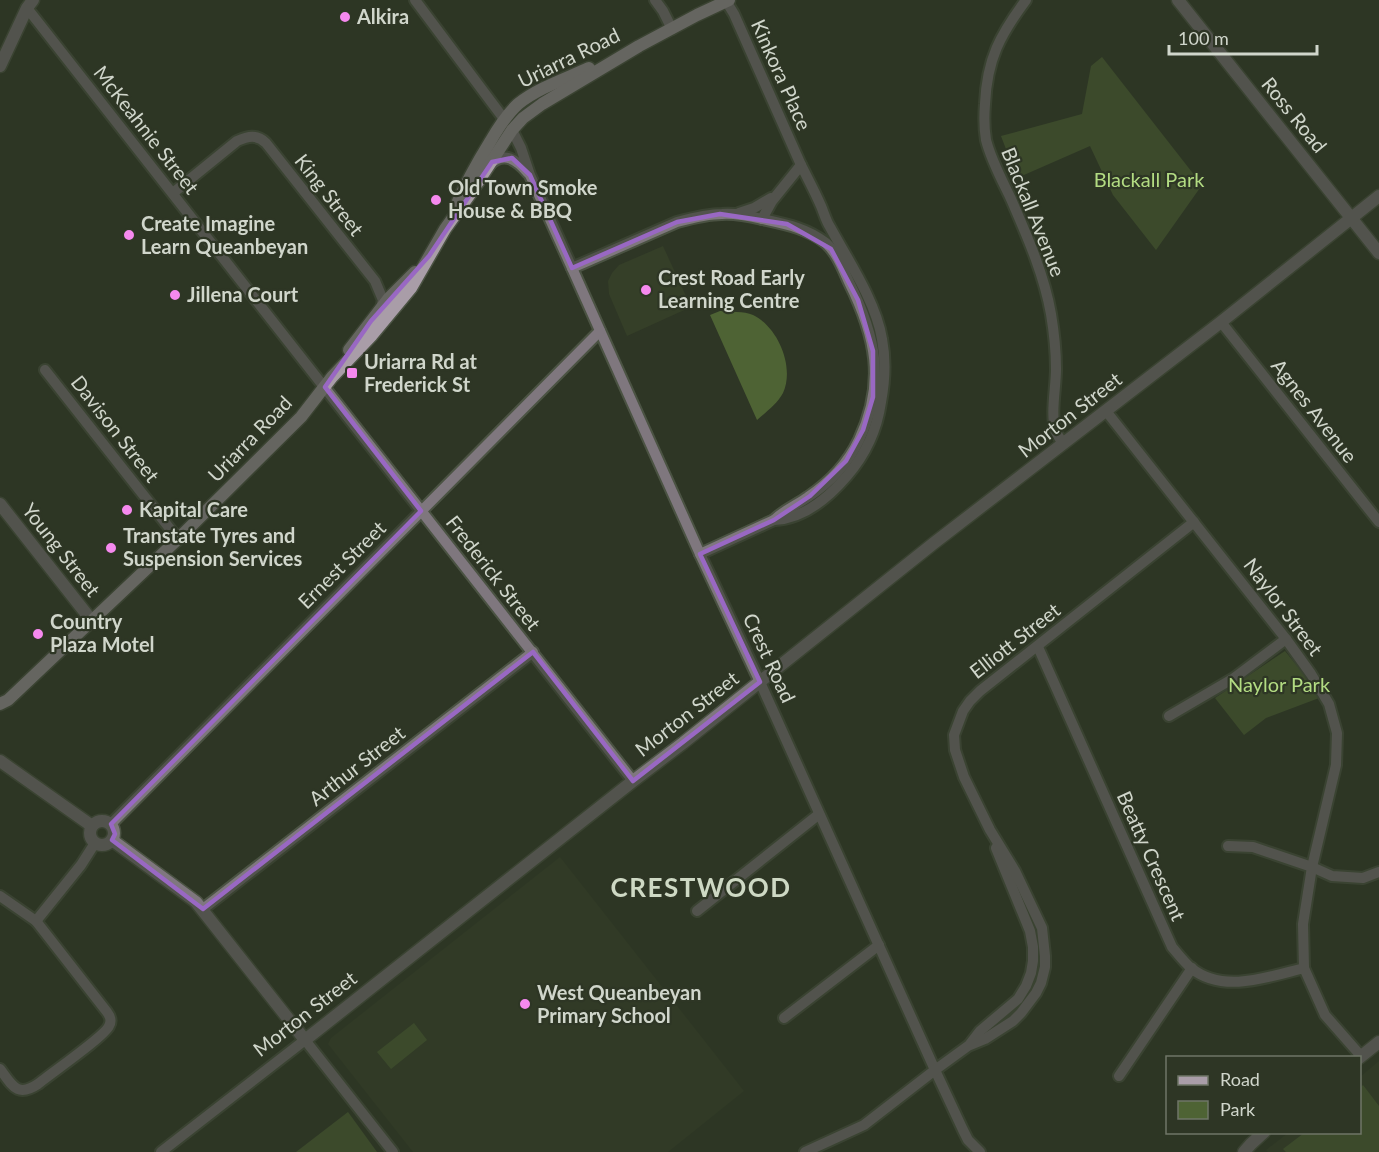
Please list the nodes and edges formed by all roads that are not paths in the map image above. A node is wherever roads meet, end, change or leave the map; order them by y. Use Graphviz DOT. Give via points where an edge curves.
graph roads {
  1 [pos="415,0"];
  2 [pos="655,0"];
  3 [pos="727,0"];
  4 [pos="1026,0"];
  5 [pos="1178,0"];
  6 [pos="30,4"];
  7 [pos="672,28"];
  8 [pos="639,46"];
  9 [pos="0,66"];
  10 [pos="504,119"];
  11 [pos="512,130"];
  12 [pos="489,165"];
  13 [pos="801,165"];
  14 [pos="530,175"];
  15 [pos="780,190"];
  16 [pos="173,193"];
  17 [pos="1379,196"];
  18 [pos="737,214"];
  19 [pos="1351,218"];
  20 [pos="762,219"];
  21 [pos="829,225"];
  22 [pos="445,229"];
  23 [pos="831,249"];
  24 [pos="1379,253"];
  25 [pos="429,256"];
  26 [pos="572,268"];
  27 [pos="375,281"];
  28 [pos="403,284"];
  29 [pos="380,309"];
  30 [pos="1221,322"];
  31 [pos="600,331"];
  32 [pos="45,370"];
  33 [pos="328,382"];
  34 [pos="1106,411"];
  35 [pos="1063,444"];
  36 [pos="0,504"];
  37 [pos="421,511"];
  38 [pos="774,520"];
  39 [pos="1194,522"];
  40 [pos="1379,522"];
  41 [pos="178,538"];
  42 [pos="700,554"];
  43 [pos="92,621"];
  44 [pos="1286,639"];
  45 [pos="1038,647"];
  46 [pos="533,652"];
  47 [pos="760,682"];
  48 [pos="4,702"];
  49 [pos="0,714"];
  50 [pos="1169,716"];
  51 [pos="0,761"];
  52 [pos="633,781"];
  53 [pos="818,815"];
  54 [pos="111,824"];
  55 [pos="92,826"];
  56 [pos="112,840"];
  57 [pos="95,843"];
  58 [pos="1228,846"];
  59 [pos="1312,867"];
  60 [pos="1379,872"];
  61 [pos="0,896"];
  62 [pos="203,909"];
  63 [pos="697,912"];
  64 [pos="36,921"];
  65 [pos="879,945"];
  66 [pos="1192,968"];
  67 [pos="1304,968"];
  68 [pos="784,1018"];
  69 [pos="305,1040"];
  70 [pos="1379,1042"];
  71 [pos="1359,1056"];
  72 [pos="1361,1056"];
  73 [pos="0,1069"];
  74 [pos="934,1070"];
  75 [pos="1119,1076"];
  76 [pos="1262,1134"];
  77 [pos="160,1152"];
  78 [pos="393,1152"];
  79 [pos="806,1152"];
  80 [pos="980,1152"];
  81 [pos="1244,1152"];
  1 -- 10 [label="street, Crest Road"];
  2 -- 7 [label="street"];
  3 -- 7 [label="main road, Uriarra Road"];
  3 -- 13 [label="street, Kinkora Place"];
  4 -- 35 [label="street, Blackall Avenue" via="993,56 985,95 985,130 994,164 1036,257 1049,303 1055,348 1053,420"];
  5 -- 19 [label="street, Ross Road"];
  6 -- 9 [label="street"];
  6 -- 16 [label="street, McKeahnie Street"];
  7 -- 8 [label="main road, Uriarra Road"];
  8 -- 10 [label="main road, Uriarra Road" via="537,92"];
  8 -- 11 [label="main road, Uriarra Road" via="534,108"];
  10 -- 11 [label="main road, Crest Road"];
  10 -- 22 [label="main road, Uriarra Road" via="466,183"];
  11 -- 12 [label="main road, Uriarra Road"];
  11 -- 14 [label="street, Crest Road"];
  12 -- 14 [label="street" via="496,159 509,158"];
  12 -- 22 [label="main road, Uriarra Road"];
  13 -- 15 [label="street"];
  13 -- 21 [label="street, Kinkora Place"];
  14 -- 26 [label="street, Crest Road"];
  15 -- 18 [label="street" via="760,205"];
  15 -- 20 [label="street"];
  16 -- 27 [label="street, King Street" via="237,141 259,137"];
  16 -- 33 [label="street, McKeahnie Street"];
  17 -- 19 [label="street, Morton Street"];
  18 -- 20 [label="street, Kinkora Place"];
  18 -- 26 [label="street, Kinkora Place" via="677,222"];
  19 -- 24 [label="street, Ross Road"];
  19 -- 30 [label="street, Morton Street"];
  20 -- 23 [label="street, Kinkora Place" via="801,229"];
  21 -- 23 [label="street, Kinkora Place"];
  21 -- 38 [label="street, Kinkora Place" via="851,263 880,330 885,370 880,411 869,442 841,483 808,509 790,518"];
  22 -- 25 [label="main road, Uriarra Road"];
  23 -- 38 [label="street, Kinkora Place" via="869,328 874,358 873,397 863,430 846,461 810,496"];
  25 -- 28 [label="main road, Uriarra Road"];
  25 -- 33 [label="main road, Uriarra Road" via="411,288"];
  26 -- 31 [label="street, Crest Road"];
  27 -- 28 [label="street" via="387,288"];
  27 -- 29 [label="street, King Street" via="383,300"];
  28 -- 29 [label="main road, Uriarra Road"];
  29 -- 33 [label="main road, Uriarra Road"];
  30 -- 34 [label="street, Morton Street"];
  30 -- 40 [label="street, Agnes Avenue"];
  31 -- 37 [label="street, Ernest Street"];
  31 -- 42 [label="street, Crest Road"];
  32 -- 41 [label="street, Davison Street"];
  33 -- 37 [label="street, Frederick Street"];
  33 -- 41 [label="main road, Uriarra Road" via="287,432"];
  34 -- 35 [label="street, Morton Street"];
  34 -- 39 [label="street, Naylor Street"];
  35 -- 47 [label="street, Morton Street"];
  36 -- 43 [label="street, Young Street"];
  37 -- 46 [label="street, Frederick Street"];
  37 -- 54 [label="street, Ernest Street"];
  38 -- 42 [label="street, Kinkora Place"];
  39 -- 44 [label="street, Naylor Street"];
  39 -- 45 [label="street, Elliott Street"];
  41 -- 43 [label="main road, Uriarra Road"];
  42 -- 47 [label="street, Crest Road"];
  43 -- 48 [label="main road, Uriarra Road"];
  44 -- 50 [label="street" via="1234,678"];
  44 -- 59 [label="street, Naylor Street" via="1329,704 1337,733 1335,765"];
  45 -- 66 [label="street, Beatty Crescent" via="1172,947"];
  45 -- 74 [label="street, Elliott Street" via="969,700 954,735 964,777 1039,921 1045,967 1036,993 1013,1021"];
  46 -- 52 [label="street, Frederick Street"];
  46 -- 62 [label="street, Arthur Street"];
  47 -- 52 [label="street, Morton Street"];
  47 -- 53 [label="street, Crest Road"];
  48 -- 49 [label="main road, Uriarra Road"];
  51 -- 55 [label="street"];
  52 -- 69 [label="street, Morton Street"];
  53 -- 63 [label="street"];
  53 -- 65 [label="street, Crest Road"];
  54 -- 55 [label="street" via="99,821"];
  54 -- 56 [label="street"];
  55 -- 57 [label="street" via="90,833"];
  56 -- 57 [label="street"];
  56 -- 62 [label="street"];
  57 -- 64 [label="street"];
  58 -- 59 [label="street" via="1253,847"];
  59 -- 60 [label="street" via="1332,876 1363,878"];
  59 -- 67 [label="street, Naylor Street" via="1303,924"];
  61 -- 64 [label="street"];
  62 -- 69 [label="street"];
  64 -- 73 [label="street" via="108,1012 110,1025 27,1090 15,1087"];
  65 -- 68 [label="street"];
  65 -- 74 [label="street, Crest Road"];
  66 -- 67 [label="street, Beatty Crescent" via="1218,981 1251,981"];
  66 -- 75 [label="street"];
  67 -- 71 [label="street, Naylor Street" via="1325,1014"];
  69 -- 77 [label="street, Morton Street"];
  69 -- 78 [label="street"];
  70 -- 72 [label="street"];
  74 -- 79 [label="street, Elliott Street" via="864,1125"];
  74 -- 80 [label="street, Crest Road" via="968,1140"];
  76 -- 81 [label="street"];
}
